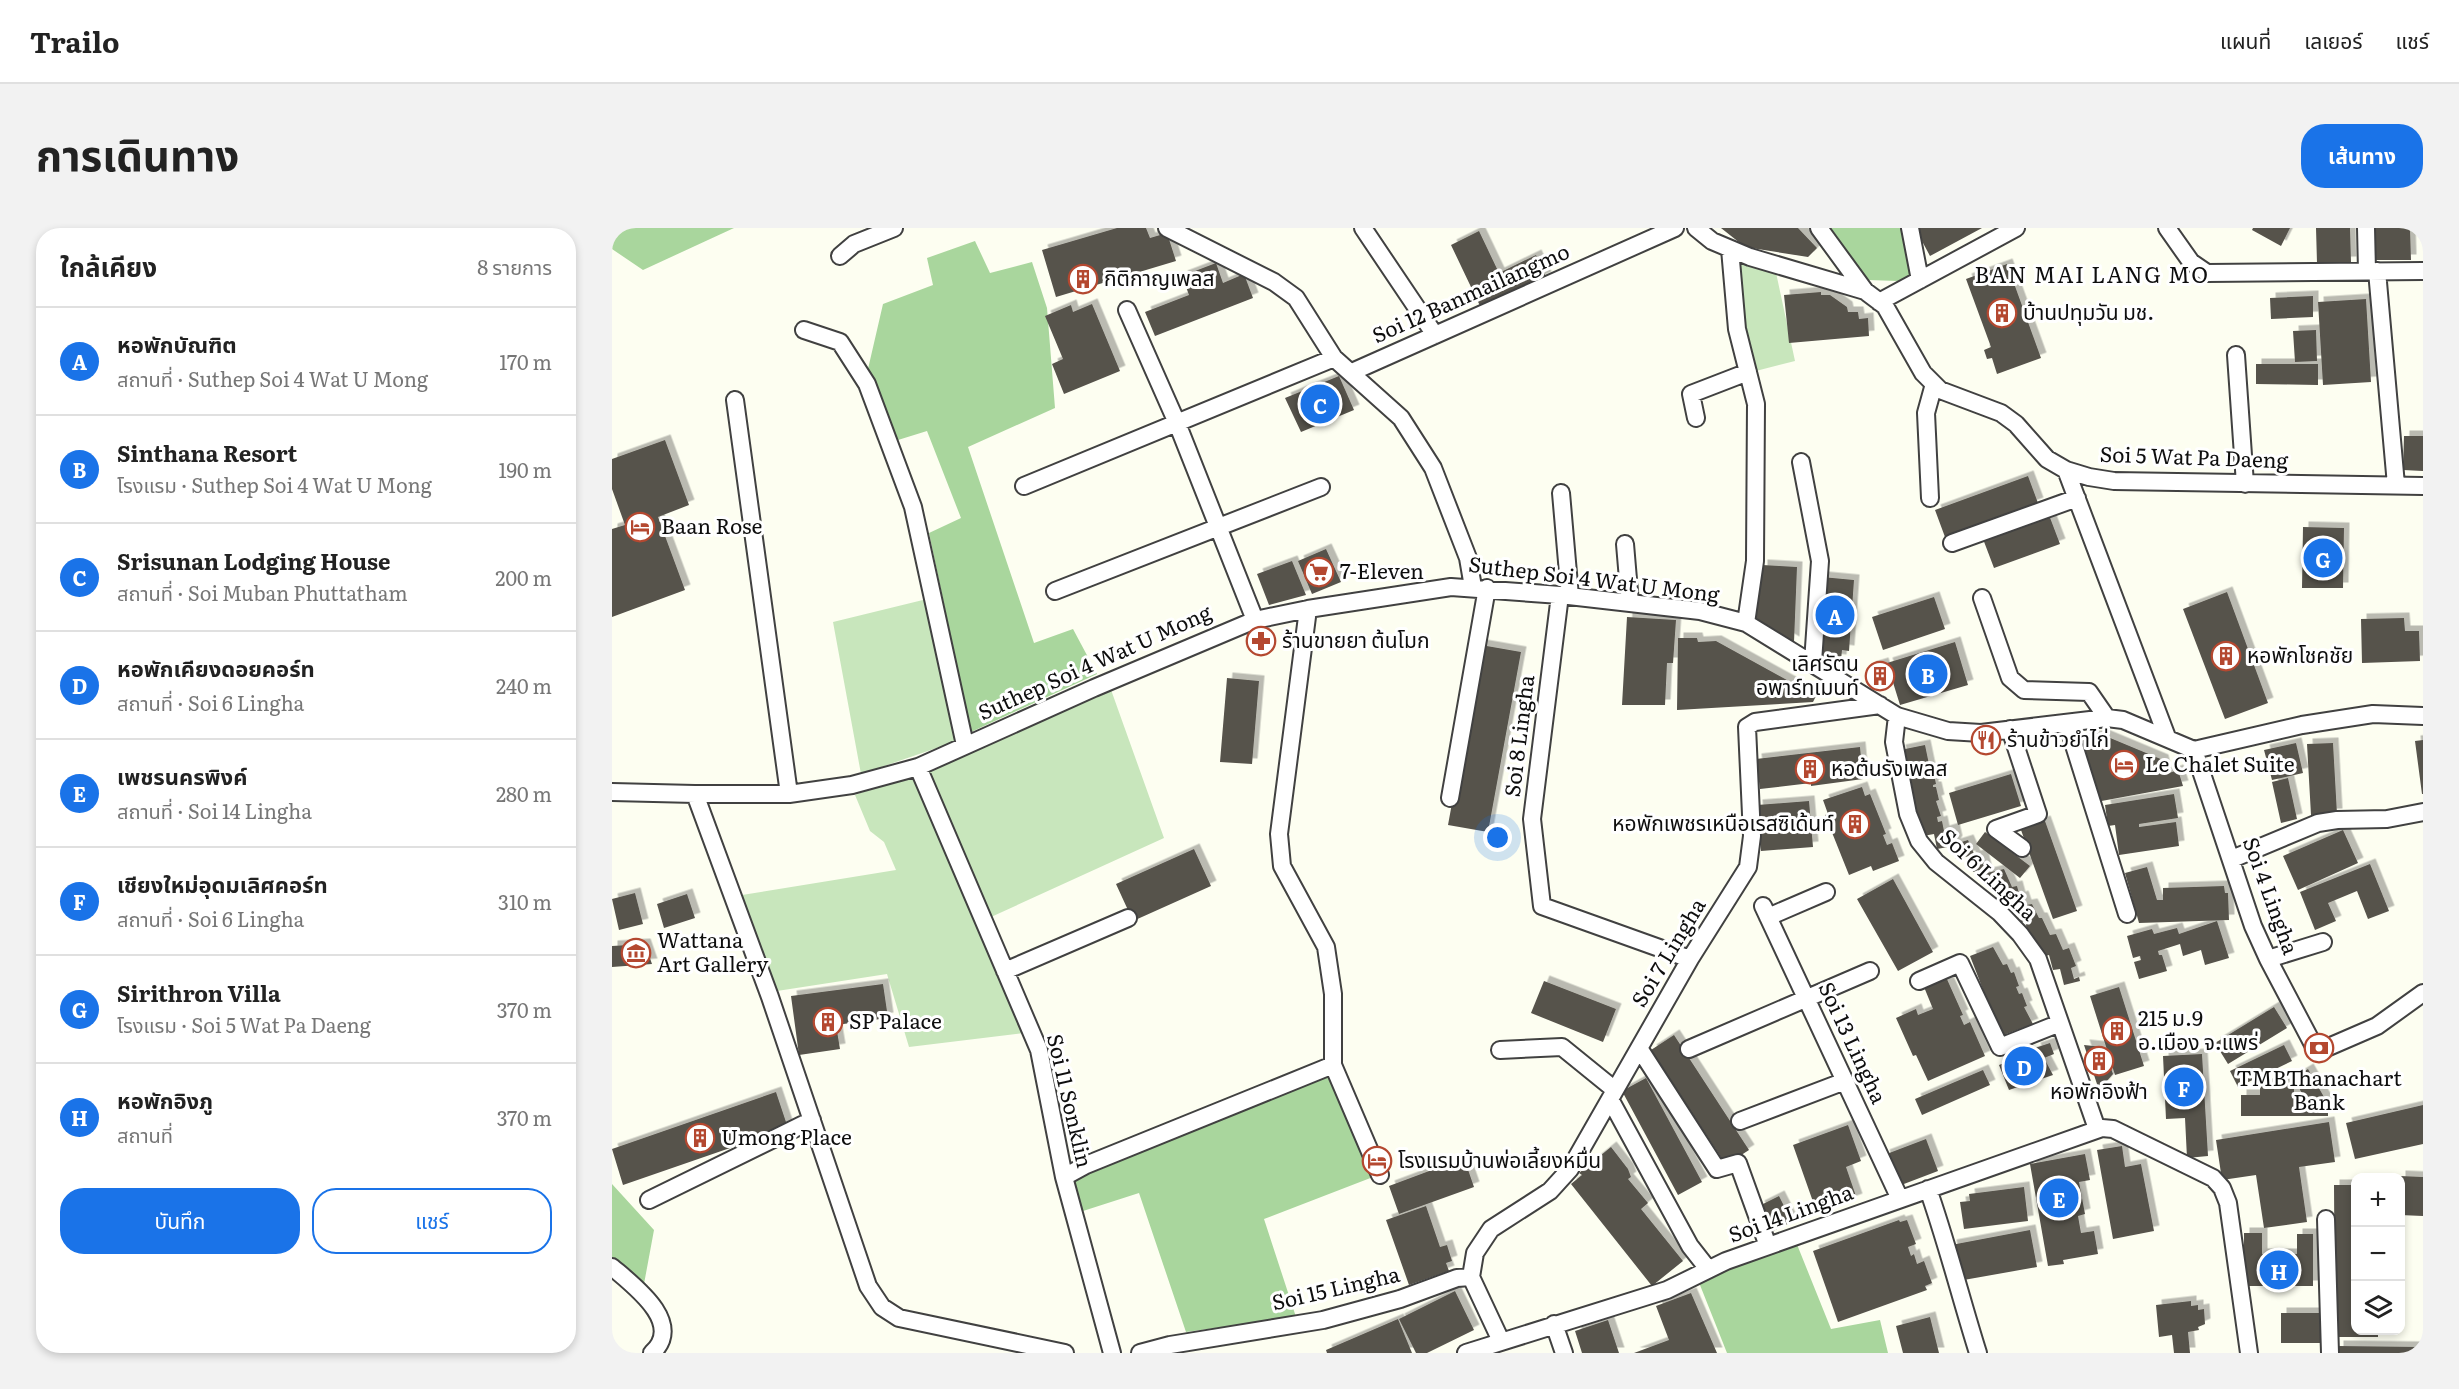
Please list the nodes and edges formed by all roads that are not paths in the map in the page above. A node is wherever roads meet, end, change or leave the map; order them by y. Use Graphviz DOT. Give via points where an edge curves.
graph roads {
  1 [pos="894,228"];
  2 [pos="1167,228"];
  3 [pos="1363,228"];
  4 [pos="1675,228"];
  5 [pos="1696,228"];
  6 [pos="1819,228"];
  7 [pos="1910,228"];
  8 [pos="2016,228"];
  9 [pos="2167,228"];
  10 [pos="2366,228"];
  11 [pos="1196,234"];
  12 [pos="1730,249"];
  13 [pos="840,256"];
  14 [pos="2372,271"];
  15 [pos="2423,271"];
  16 [pos="1920,280"];
  17 [pos="1865,291"];
  18 [pos="1879,302"];
  19 [pos="1127,310"];
  20 [pos="804,330"];
  21 [pos="1435,335"];
  22 [pos="2236,355"];
  23 [pos="1335,358"];
  24 [pos="1352,372"];
  25 [pos="1748,372"];
  26 [pos="1934,384"];
  27 [pos="735,400"];
  28 [pos="1696,417"];
  29 [pos="1177,423"];
  30 [pos="1801,462"];
  31 [pos="2066,470"];
  32 [pos="2246,484"];
  33 [pos="2396,485"];
  34 [pos="1024,486"];
  35 [pos="2423,486"];
  36 [pos="1322,487"];
  37 [pos="1561,494"];
  38 [pos="1930,498"];
  39 [pos="2077,498"];
  40 [pos="1218,527"];
  41 [pos="1952,543"];
  42 [pos="1625,544"];
  43 [pos="1480,588"];
  44 [pos="1055,591"];
  45 [pos="1565,596"];
  46 [pos="1982,598"];
  47 [pos="1630,603"];
  48 [pos="1308,609"];
  49 [pos="1255,620"];
  50 [pos="1746,623"];
  51 [pos="1813,662"];
  52 [pos="1881,705"];
  53 [pos="1897,716"];
  54 [pos="2423,716"];
  55 [pos="2107,718"];
  56 [pos="2067,723"];
  57 [pos="2010,729"];
  58 [pos="2167,737"];
  59 [pos="964,745"];
  60 [pos="2194,750"];
  61 [pos="918,767"];
  62 [pos="612,792"];
  63 [pos="694,794"];
  64 [pos="789,794"];
  65 [pos="1450,798"];
  66 [pos="2423,812"];
  67 [pos="2022,848"];
  68 [pos="2232,859"];
  69 [pos="1826,892"];
  70 [pos="2127,914"];
  71 [pos="1128,918"];
  72 [pos="2323,942"];
  73 [pos="1690,959"];
  74 [pos="2268,959"];
  75 [pos="1005,971"];
  76 [pos="1870,971"];
  77 [pos="1919,981"];
  78 [pos="2423,993"];
  79 [pos="1806,998"];
  80 [pos="2060,1023"];
  81 [pos="1639,1048"];
  82 [pos="1689,1049"];
  83 [pos="1500,1050"];
  84 [pos="1333,1065"];
  85 [pos="1845,1081"];
  86 [pos="1612,1094"];
  87 [pos="812,1120"];
  88 [pos="1740,1121"];
  89 [pos="2097,1129"];
  90 [pos="1380,1175"];
  91 [pos="1064,1177"];
  92 [pos="1928,1189"];
  93 [pos="1900,1199"];
  94 [pos="650,1200"];
  95 [pos="2326,1219"];
  96 [pos="1768,1246"];
  97 [pos="612,1267"];
  98 [pos="1708,1269"];
  99 [pos="1471,1277"];
  100 [pos="1554,1324"];
  101 [pos="1501,1341"];
  102 [pos="652,1353"];
  103 [pos="1065,1353"];
  104 [pos="1112,1353"];
  105 [pos="1140,1353"];
  106 [pos="1466,1353"];
  107 [pos="1564,1353"];
  108 [pos="1978,1353"];
  109 [pos="2248,1353"];
  110 [pos="2330,1353"];
  1 -- 13 [label="street" via="854,244"];
  2 -- 11 [label="street"];
  3 -- 21 [label="street"];
  4 -- 21 [label="street, Soi 12 Banmailangmo"];
  5 -- 12 [label="street, Soi 5 Wat Pa Daeng"];
  6 -- 17 [label="street"];
  7 -- 16 [label="street"];
  8 -- 16 [label="street"];
  9 -- 14 [label="street" via="2191,262 2207,273"];
  10 -- 14 [label="street"];
  11 -- 23 [label="street" via="1296,298"];
  12 -- 17 [label="street, Soi 5 Wat Pa Daeng"];
  12 -- 25 [label="street" via="1737,329"];
  14 -- 15 [label="street"];
  14 -- 33 [label="street"];
  16 -- 18 [label="street"];
  17 -- 18 [label="street, Soi 5 Wat Pa Daeng"];
  18 -- 26 [label="street, Soi 5 Wat Pa Daeng" via="1923,373"];
  19 -- 29 [label="street"];
  20 -- 59 [label="street" via="840,342 867,384 913,507"];
  21 -- 24 [label="street, Soi 12 Banmailangmo"];
  22 -- 32 [label="street"];
  23 -- 24 [label="street"];
  23 -- 29 [label="street"];
  24 -- 43 [label="street" via="1401,418 1433,468"];
  25 -- 28 [label="street" via="1691,394"];
  25 -- 50 [label="street" via="1756,404 1755,561"];
  26 -- 31 [label="street, Soi 5 Wat Pa Daeng" via="1940,390 2001,413 2047,459"];
  26 -- 38 [label="street" via="1926,413"];
  27 -- 64 [label="street"];
  29 -- 34 [label="street"];
  29 -- 40 [label="street"];
  30 -- 51 [label="street" via="1820,561"];
  31 -- 32 [label="street, Soi 5 Wat Pa Daeng" via="2114,481"];
  31 -- 39 [label="street"];
  32 -- 33 [label="street, Soi 5 Wat Pa Daeng"];
  33 -- 35 [label="street, Soi 5 Wat Pa Daeng"];
  36 -- 40 [label="street"];
  37 -- 45 [label="street"];
  39 -- 41 [label="street"];
  39 -- 58 [label="street"];
  40 -- 44 [label="street"];
  40 -- 49 [label="street"];
  42 -- 47 [label="street"];
  43 -- 45 [label="street, Suthep Soi 4 Wat U Mong"];
  43 -- 48 [label="street, Suthep Soi 4 Wat U Mong" via="1451,587"];
  43 -- 65 [label="street"];
  45 -- 47 [label="street, Suthep Soi 4 Wat U Mong"];
  45 -- 73 [label="street, Soi 8 Lingha" via="1533,819 1542,906"];
  46 -- 55 [label="street" via="2010,678 2024,690 2089,692"];
  47 -- 50 [label="street, Suthep Soi 4 Wat U Mong" via="1700,611"];
  48 -- 49 [label="street, Suthep Soi 4 Wat U Mong"];
  48 -- 84 [label="street" via="1279,834 1282,866 1326,947 1333,994"];
  49 -- 59 [label="street, Suthep Soi 4 Wat U Mong"];
  50 -- 51 [label="street, Suthep Soi 4 Wat U Mong"];
  51 -- 52 [label="street, Suthep Soi 4 Wat U Mong"];
  52 -- 53 [label="street, Suthep Soi 4 Wat U Mong"];
  52 -- 73 [label="street, Soi 7 Lingha" via="1755,722 1747,728 1752,836 1748,867"];
  53 -- 57 [label="street, Suthep Soi 4 Wat U Mong" via="1948,731 1981,733"];
  53 -- 80 [label="street, Soi 6 Lingha" via="1894,742 1908,814 1919,841 1936,861 2001,913 2020,934 2038,959"];
  54 -- 60 [label="street" via="2373,714 2302,725"];
  55 -- 56 [label="street, Suthep Soi 4 Wat U Mong"];
  55 -- 58 [label="street, Suthep Soi 4 Wat U Mong"];
  56 -- 57 [label="street, Suthep Soi 4 Wat U Mong"];
  56 -- 70 [label="street"];
  57 -- 67 [label="street" via="2038,814 1996,829"];
  58 -- 60 [label="street, Suthep Soi 4 Wat U Mong"];
  59 -- 61 [label="street, Suthep Soi 4 Wat U Mong"];
  60 -- 68 [label="street, Soi 4 Lingha"];
  61 -- 64 [label="street, Suthep Soi 4 Wat U Mong" via="852,786"];
  61 -- 75 [label="street, Soi 11 Sonklin"];
  62 -- 63 [label="street, Suthep Soi 4 Wat U Mong"];
  63 -- 64 [label="street, Suthep Soi 4 Wat U Mong"];
  63 -- 87 [label="street" via="765,981"];
  66 -- 68 [label="street" via="2318,824"];
  68 -- 74 [label="street, Soi 4 Lingha"];
  69 -- 79 [label="street, Soi 13 Lingha" via="1766,911"];
  71 -- 75 [label="street"];
  72 -- 74 [label="street"];
  73 -- 81 [label="street, Soi 7 Lingha"];
  74 -- 78 [label="street, Soi 4 Lingha" via="2317,1052 2377,1026"];
  75 -- 91 [label="street, Soi 11 Sonklin" via="1039,1050"];
  76 -- 79 [label="street"];
  77 -- 80 [label="street" via="1960,963 2000,1047"];
  79 -- 82 [label="street"];
  79 -- 85 [label="street, Soi 13 Lingha"];
  80 -- 89 [label="street, Soi 6 Lingha"];
  81 -- 86 [label="street, Soi 7 Lingha"];
  81 -- 96 [label="street" via="1717,1169 1738,1163"];
  83 -- 86 [label="street" via="1562,1047"];
  84 -- 90 [label="street"];
  84 -- 91 [label="street"];
  85 -- 88 [label="street"];
  85 -- 93 [label="street, Soi 13 Lingha"];
  86 -- 98 [label="street" via="1690,1246"];
  86 -- 99 [label="street, Soi 7 Lingha" via="1570,1169 1550,1191 1491,1229 1475,1253"];
  87 -- 94 [label="street"];
  87 -- 103 [label="street" via="868,1286 882,1307 898,1318"];
  89 -- 92 [label="street, Soi 14 Lingha"];
  89 -- 109 [label="street" via="2113,1129 2213,1178 2222,1188 2228,1203"];
  91 -- 104 [label="street, Soi 11 Sonklin"];
  92 -- 93 [label="street, Soi 14 Lingha"];
  92 -- 108 [label="street"];
  93 -- 96 [label="street, Soi 14 Lingha"];
  95 -- 110 [label="street"];
  96 -- 98 [label="street, Soi 14 Lingha"];
  97 -- 102 [label="street" via="658,1313 661,1338"];
  98 -- 100 [label="street, Soi 14 Lingha" via="1667,1290"];
  99 -- 101 [label="street"];
  99 -- 105 [label="street, Soi 15 Lingha" via="1323,1320"];
  100 -- 101 [label="street, Soi 14 Lingha"];
  100 -- 107 [label="street"];
  101 -- 106 [label="street, Soi 14 Lingha"];
}
